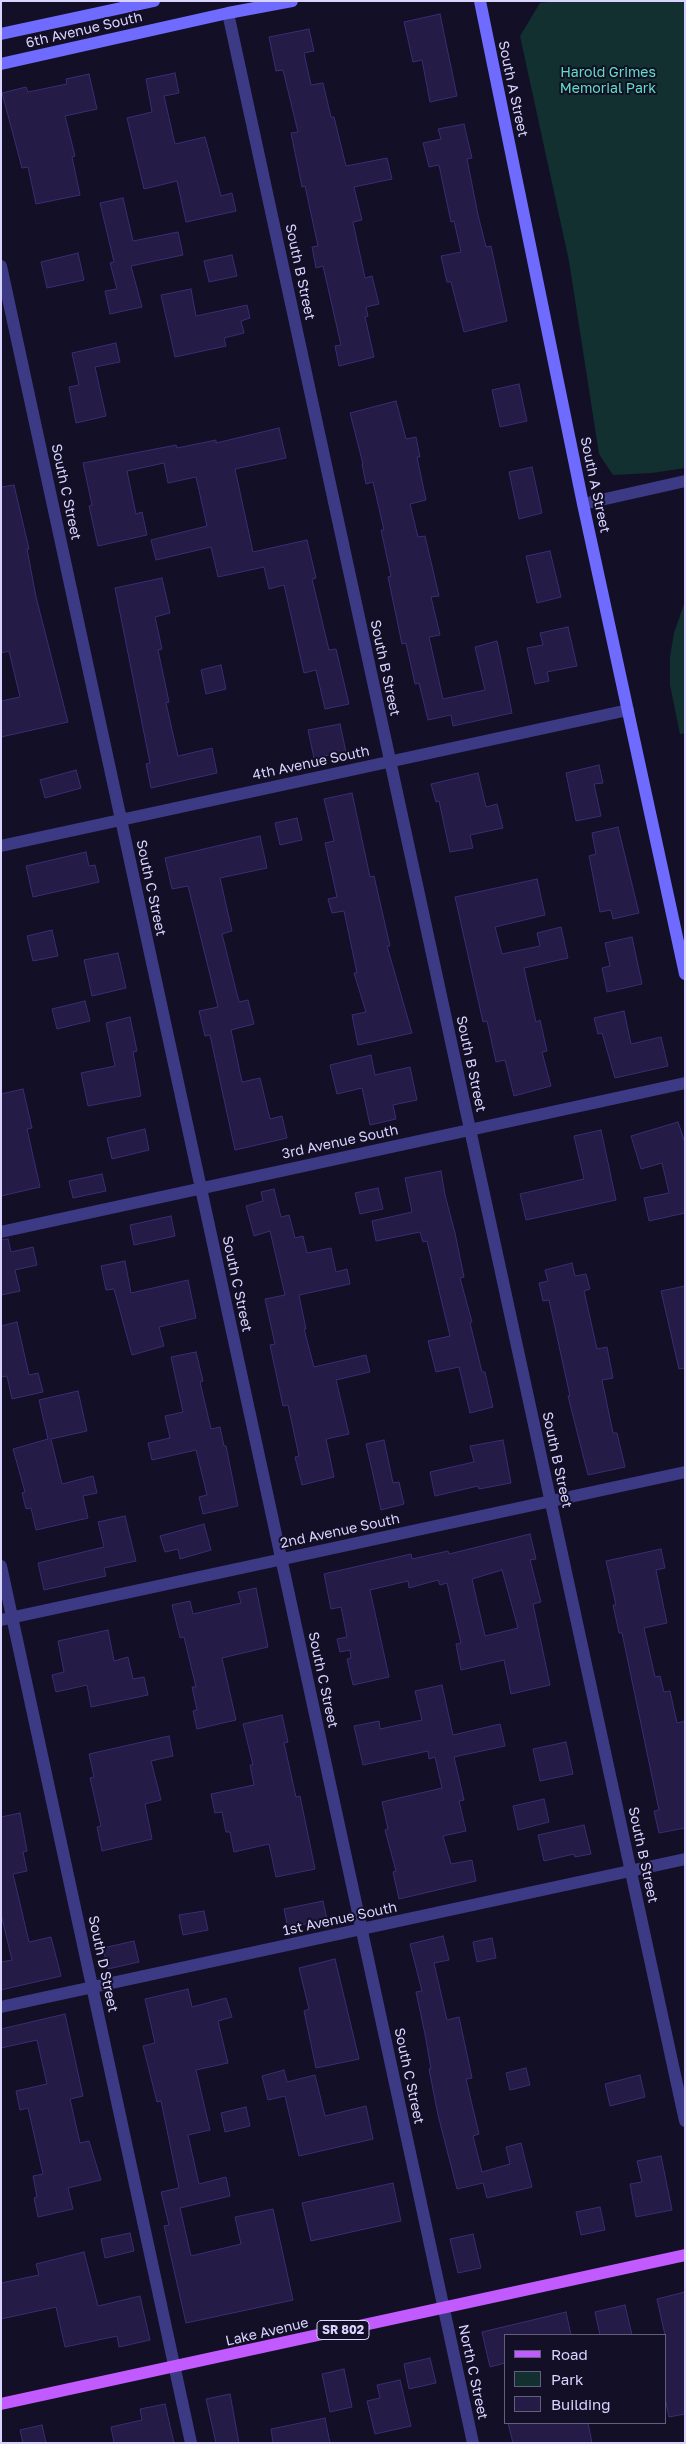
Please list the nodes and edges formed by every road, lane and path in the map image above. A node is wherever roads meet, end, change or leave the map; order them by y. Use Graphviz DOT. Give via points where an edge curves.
graph roads {
  1 [pos="154,1"];
  2 [pos="292,1"];
  3 [pos="480,1"];
  4 [pos="228,13"];
  5 [pos="1,34"];
  6 [pos="1,64"];
  7 [pos="1,266"];
  8 [pos="685,481"];
  9 [pos="583,504"];
  10 [pos="628,710"];
  11 [pos="390,761"];
  12 [pos="121,820"];
  13 [pos="1,846"];
  14 [pos="685,974"];
  15 [pos="685,1083"];
  16 [pos="470,1129"];
  17 [pos="201,1188"];
  18 [pos="1,1232"];
  19 [pos="685,1472"];
  20 [pos="550,1501"];
  21 [pos="281,1560"];
  22 [pos="1,1566"];
  23 [pos="7,1619"];
  24 [pos="685,1859"];
  25 [pos="631,1871"];
  26 [pos="362,1930"];
  27 [pos="92,1988"];
  28 [pos="1,2007"];
  29 [pos="685,2121"];
  30 [pos="685,2255"];
  31 [pos="444,2308"];
  32 [pos="175,2368"];
  33 [pos="1,2404"];
  34 [pos="192,2443"];
  35 [pos="473,2443"];
  1 -- 5 [label="street, 6th Avenue South"];
  2 -- 4 [label="street, 6th Avenue South"];
  3 -- 9 [label="street, South A Street"];
  4 -- 6 [label="street, 6th Avenue South"];
  4 -- 11 [label="street, South B Street"];
  7 -- 12 [label="street, South C Street"];
  8 -- 9 [label="street"];
  9 -- 10 [label="street, South A Street"];
  10 -- 11 [label="street, 4th Avenue South"];
  10 -- 14 [label="street, South A Street"];
  11 -- 12 [label="street, 4th Avenue South"];
  11 -- 16 [label="street, South B Street"];
  12 -- 13 [label="street, 4th Avenue South"];
  12 -- 17 [label="street, South C Street"];
  15 -- 16 [label="street, 3rd Avenue South"];
  16 -- 17 [label="street, 3rd Avenue South"];
  16 -- 20 [label="street, South B Street"];
  17 -- 18 [label="street, 3rd Avenue South"];
  17 -- 21 [label="street, South C Street"];
  19 -- 20 [label="street, 2nd Avenue South"];
  20 -- 21 [label="street, 2nd Avenue South"];
  20 -- 25 [label="street, South B Street"];
  21 -- 23 [label="street, 2nd Avenue South"];
  21 -- 26 [label="street, South C Street"];
  22 -- 23 [label="street, South D Street"];
  23 -- 27 [label="street, South D Street"];
  24 -- 25 [label="street, 1st Avenue South"];
  25 -- 26 [label="street, 1st Avenue South"];
  25 -- 29 [label="street, South B Street"];
  26 -- 27 [label="street, 1st Avenue South"];
  26 -- 31 [label="street, South C Street"];
  27 -- 28 [label="street, 1st Avenue South"];
  27 -- 32 [label="street, South D Street"];
  30 -- 31 [label="main road, Lake Avenue / SR 802"];
  31 -- 32 [label="main road, Lake Avenue / SR 802"];
  31 -- 35 [label="street, North C Street"];
  32 -- 33 [label="main road, Lake Avenue / SR 802"];
  32 -- 34 [label="street, South D Street"];
}
